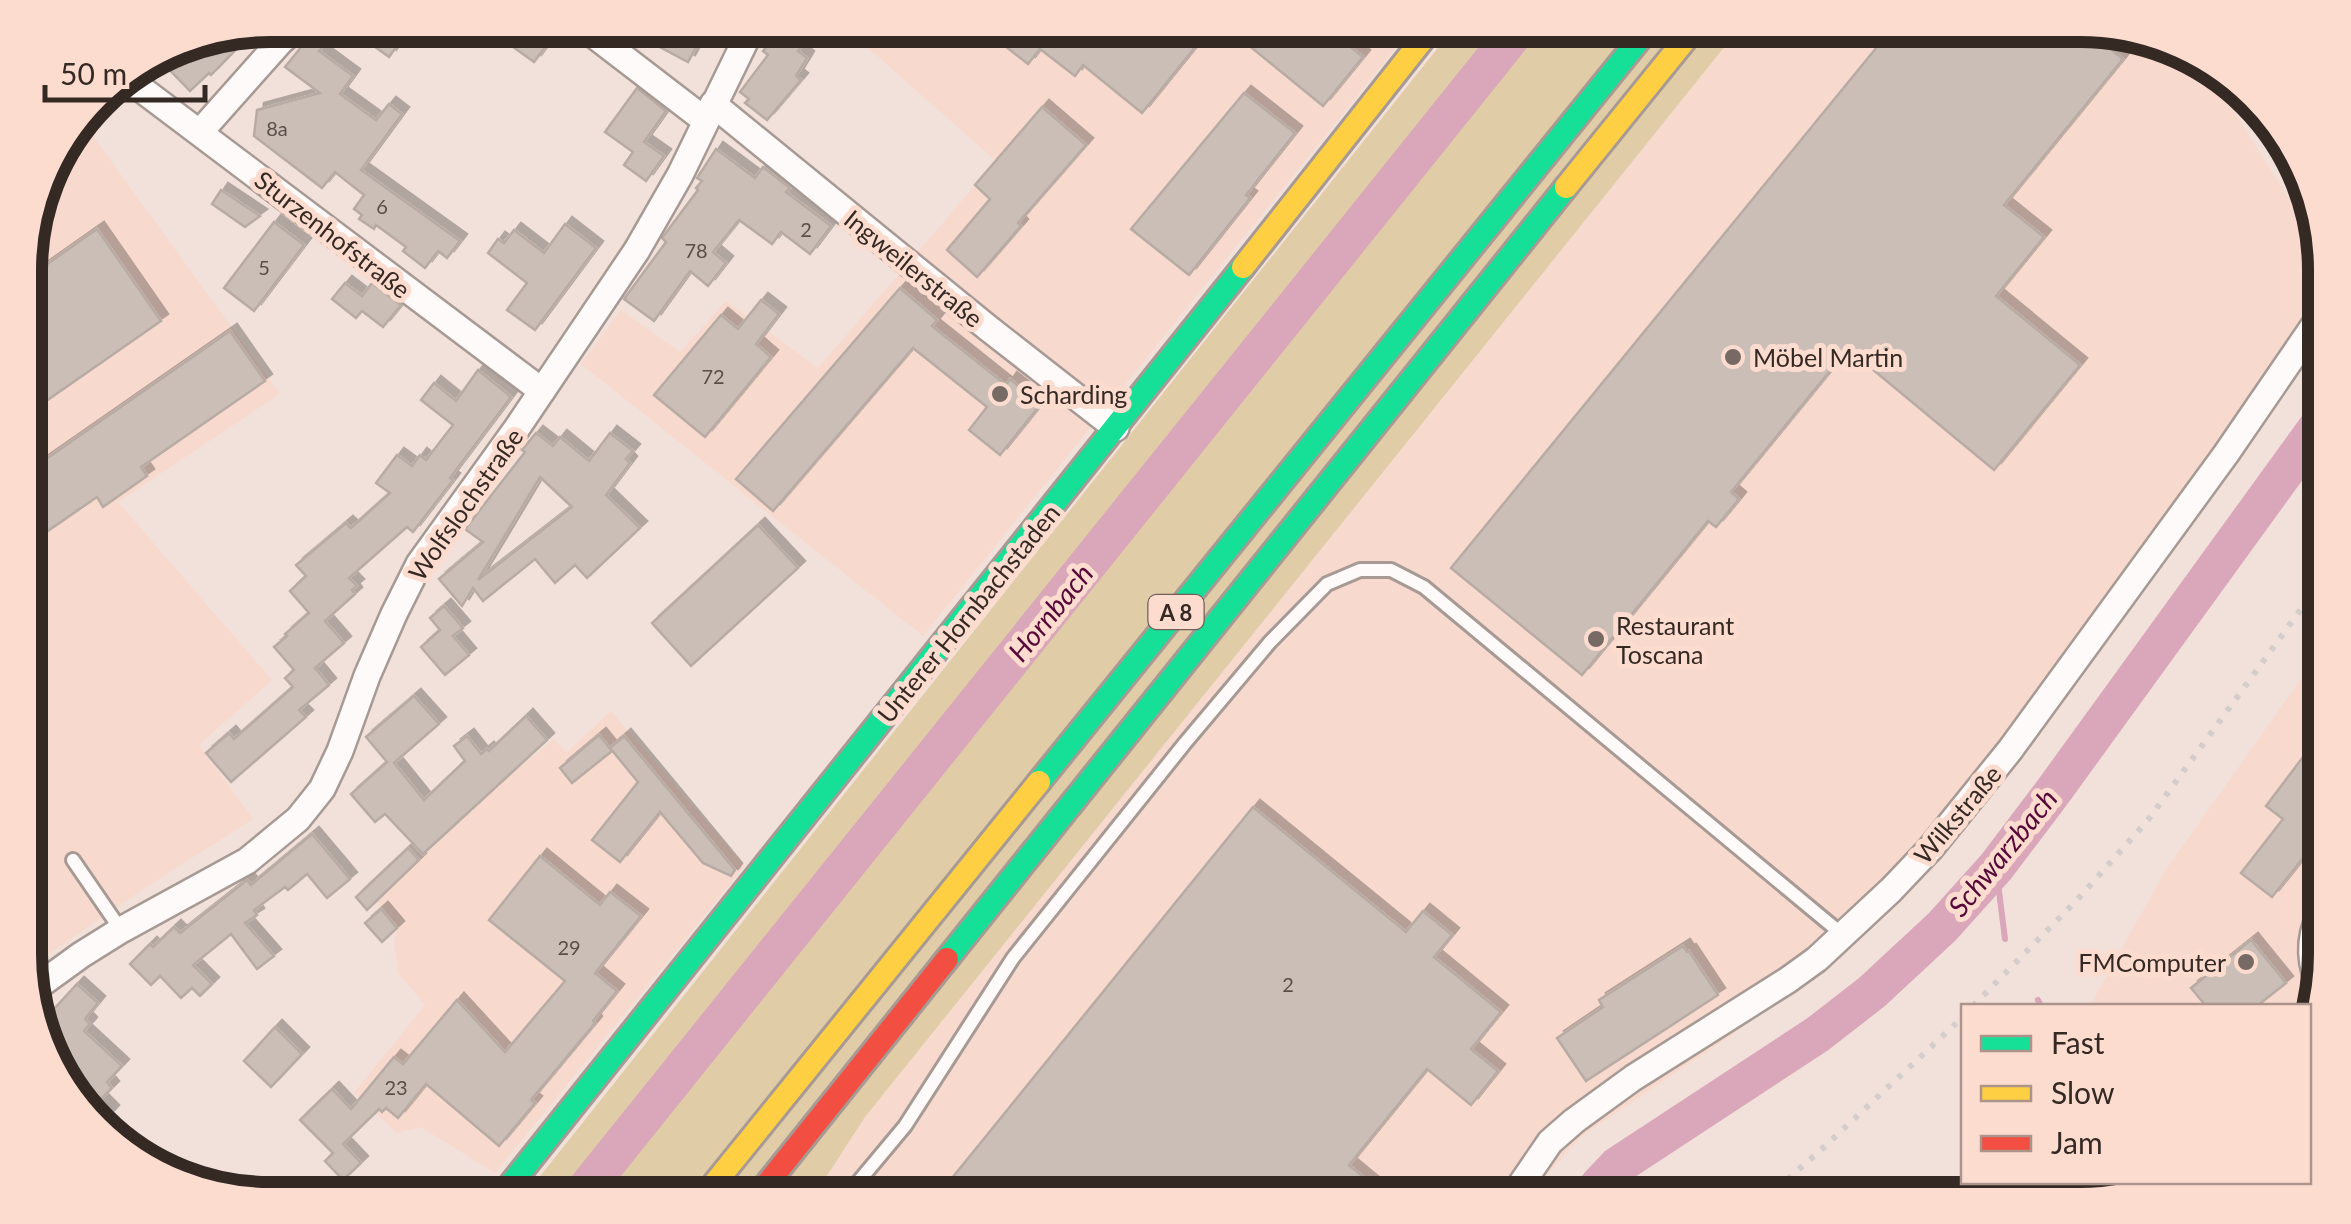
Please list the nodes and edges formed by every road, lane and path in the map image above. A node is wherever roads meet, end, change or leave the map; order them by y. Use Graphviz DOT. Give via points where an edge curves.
graph roads {
  1 [pos="1420,42"];
  2 [pos="1636,42"];
  3 [pos="1684,42"];
  4 [pos="279,43"];
  5 [pos="607,43"];
  6 [pos="744,43"];
  7 [pos="138,86"];
  8 [pos="710,113"];
  9 [pos="200,132"];
  10 [pos="2308,333"];
  11 [pos="542,391"];
  12 [pos="1116,428"];
  13 [pos="73,860"];
  14 [pos="121,930"];
  15 [pos="1843,934"];
  16 [pos="44,982"];
  17 [pos="1523,1181"];
  18 [pos="513,1182"];
  19 [pos="716,1182"];
  20 [pos="771,1182"];
  21 [pos="858,1182"];
  1 -- 12 [label="main road, Unterer Hornbachstaden"];
  2 -- 19 [label="main road, A 8"];
  3 -- 20 [label="main road, A 8"];
  4 -- 9 [label="street"];
  5 -- 8 [label="street, Ingweilerstraße"];
  6 -- 8 [label="street, Wolfslochstraße"];
  7 -- 9 [label="street, Sturzenhofstraße"];
  8 -- 11 [label="street, Wolfslochstraße" via="637,250"];
  8 -- 12 [label="street, Ingweilerstraße"];
  9 -- 11 [label="street, Sturzenhofstraße"];
  10 -- 15 [label="street, Wilkstraße" via="2010,750 1930,848"];
  11 -- 14 [label="street, Wolfslochstraße" via="419,564 334,764 298,819 248,862"];
  12 -- 18 [label="main road, Unterer Hornbachstaden"];
  13 -- 14 [label="lane"];
  14 -- 16 [label="street, Wolfslochstraße"];
  15 -- 17 [label="street, Wilkstraße" via="1788,980 1574,1121"];
  15 -- 21 [label="lane" via="1424,587 1391,570 1360,570 1327,584 1197,729 1013,958 905,1126"];
}
